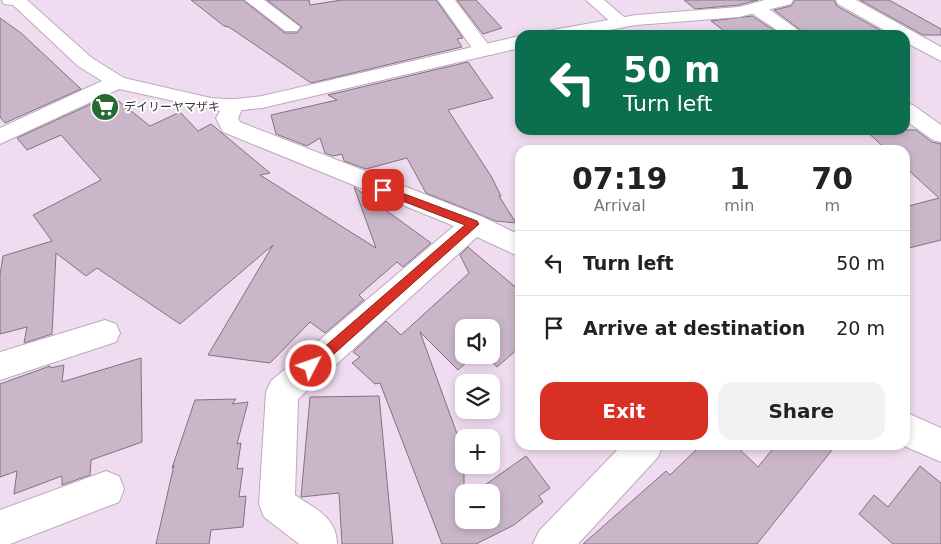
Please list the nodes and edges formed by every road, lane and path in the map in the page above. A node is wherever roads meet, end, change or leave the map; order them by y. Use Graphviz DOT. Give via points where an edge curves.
graph roads {
  1 [pos="10,0"];
  2 [pos="253,0"];
  3 [pos="446,0"];
  4 [pos="594,0"];
  5 [pos="785,0"];
  6 [pos="844,0"];
  7 [pos="756,8"];
  8 [pos="621,22"];
  9 [pos="291,28"];
  10 [pos="579,30"];
  11 [pos="789,30"];
  12 [pos="897,30"];
  13 [pos="910,37"];
  14 [pos="515,43"];
  15 [pos="484,51"];
  16 [pos="941,55"];
  17 [pos="117,82"];
  18 [pos="233,105"];
  19 [pos="910,113"];
  20 [pos="941,135"];
  21 [pos="0,137"];
  22 [pos="474,224"];
  23 [pos="515,244"];
  24 [pos="105,333"];
  25 [pos="0,366"];
  26 [pos="910,431"];
  27 [pos="941,445"];
  28 [pos="641,450"];
  29 [pos="106,489"];
  30 [pos="0,529"];
  31 [pos="318,544"];
  32 [pos="552,544"];
  1 -- 17 [label="street" via="18,1 85,62"];
  2 -- 9 [label="street"];
  3 -- 15 [label="street"];
  4 -- 8 [label="street"];
  5 -- 7 [label="street"];
  6 -- 12 [label="street"];
  7 -- 8 [label="street" via="729,14"];
  7 -- 11 [label="street"];
  8 -- 10 [label="street"];
  13 -- 16 [label="street"];
  14 -- 15 [label="street"];
  15 -- 18 [label="street" via="262,102"];
  17 -- 18 [label="street" via="211,104"];
  17 -- 21 [label="street"];
  18 -- 22 [label="street" via="227,118 231,127"];
  19 -- 20 [label="street"];
  22 -- 23 [label="street"];
  22 -- 31 [label="street" via="282,392 277,504 318,534"];
  24 -- 25 [label="street"];
  26 -- 27 [label="street"];
  28 -- 32 [label="street"];
  29 -- 30 [label="street"];
}
